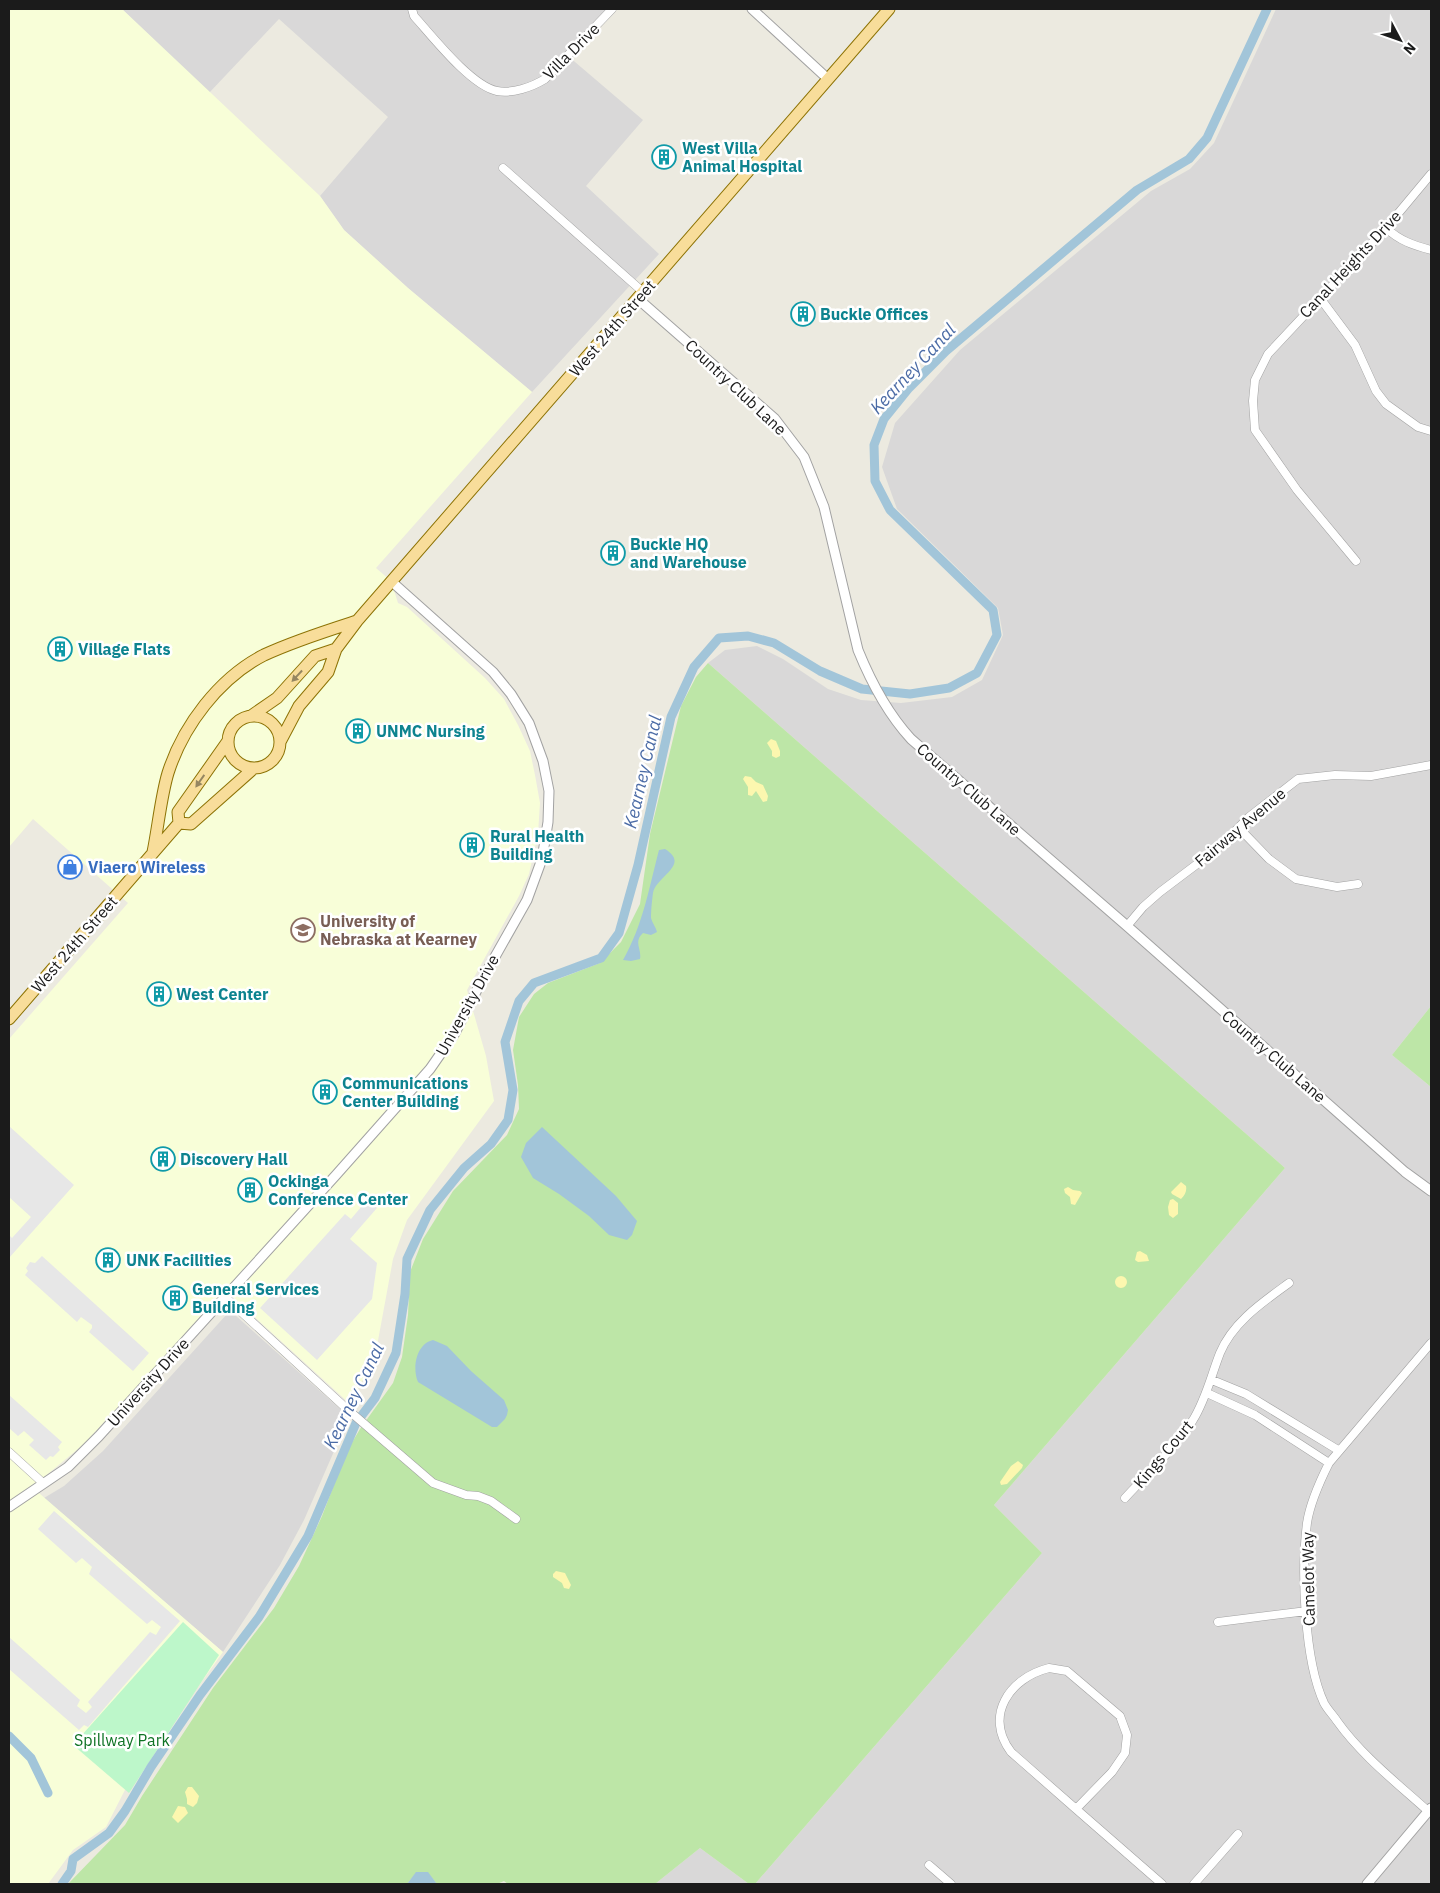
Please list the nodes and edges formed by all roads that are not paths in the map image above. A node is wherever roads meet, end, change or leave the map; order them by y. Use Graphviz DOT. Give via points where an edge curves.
graph roads {
  1 [pos="412,9"];
  2 [pos="612,9"];
  3 [pos="752,9"];
  4 [pos="889,9"];
  5 [pos="828,79"];
  6 [pos="503,168"];
  7 [pos="1431,174"];
  8 [pos="1386,228"];
  9 [pos="1431,250"];
  10 [pos="640,295"];
  11 [pos="1320,298"];
  12 [pos="1431,431"];
  13 [pos="1356,561"];
  14 [pos="391,581"];
  15 [pos="357,621"];
  16 [pos="336,648"];
  17 [pos="251,716"];
  18 [pos="228,741"];
  19 [pos="280,742"];
  20 [pos="1431,765"];
  21 [pos="254,768"];
  22 [pos="179,823"];
  23 [pos="1239,828"];
  24 [pos="153,853"];
  25 [pos="1358,884"];
  26 [pos="1127,926"];
  27 [pos="9,1019"];
  28 [pos="1431,1191"];
  29 [pos="1289,1283"];
  30 [pos="225,1297"];
  31 [pos="1431,1343"];
  32 [pos="1212,1380"];
  33 [pos="1207,1394"];
  34 [pos="1338,1450"];
  35 [pos="9,1452"];
  36 [pos="1329,1462"];
  37 [pos="44,1483"];
  38 [pos="1125,1498"];
  39 [pos="9,1507"];
  40 [pos="516,1519"];
  41 [pos="1307,1611"];
  42 [pos="1218,1622"];
  43 [pos="1076,1809"];
  44 [pos="1430,1810"];
  45 [pos="1238,1834"];
  46 [pos="929,1865"];
  47 [pos="951,1884"];
  48 [pos="1162,1884"];
  49 [pos="1194,1884"];
  50 [pos="1366,1884"];
  1 -- 2 [label="street, Villa Drive" via="414,16 459,65 480,84 497,91 531,87 545,79"];
  3 -- 5 [label="street"];
  4 -- 5 [label="main road, West 24th Street"];
  5 -- 10 [label="main road, West 24th Street"];
  6 -- 10 [label="street"];
  7 -- 8 [label="street, Canal Heights Drive"];
  8 -- 9 [label="street" via="1407,243"];
  8 -- 11 [label="street, Canal Heights Drive"];
  10 -- 14 [label="main road, West 24th Street"];
  10 -- 26 [label="street, Country Club Lane" via="775,419 804,457 824,507 858,650 868,674 898,724 911,739"];
  11 -- 12 [label="street" via="1355,345 1376,391 1386,404 1418,427"];
  11 -- 13 [label="street, Canal Heights Drive" via="1268,354 1255,380 1255,430 1297,490"];
  14 -- 15 [label="main road, West 24th Street"];
  14 -- 30 [label="street, University Drive" via="493,672 529,723 543,761 549,790 542,859 527,900 455,1033 430,1069"];
  15 -- 16 [label="main road, West 24th Street"];
  15 -- 24 [label="main road" via="264,656 231,677 209,700 181,740 173,759"];
  16 -- 17 [label="main road, West 24th Street, one-way" via="315,656 277,698"];
  16 -- 19 [label="main road, West 24th Street" via="328,672 299,706"];
  17 -- 18 [label="main road" via="236,724"];
  17 -- 19 [label="main road" via="271,723"];
  18 -- 21 [label="main road" via="237,762"];
  18 -- 22 [label="main road, West 24th Street, one-way" via="178,812"];
  19 -- 21 [label="main road" via="271,762"];
  20 -- 23 [label="street, Fairway Avenue" via="1371,776 1298,779 1248,817"];
  21 -- 22 [label="main road, West 24th Street" via="191,824"];
  22 -- 24 [label="main road, West 24th Street"];
  23 -- 25 [label="street" via="1269,859 1296,879 1337,887"];
  23 -- 26 [label="street, Fairway Avenue" via="1217,850 1160,892"];
  24 -- 27 [label="main road, West 24th Street"];
  26 -- 28 [label="street, Country Club Lane" via="1405,1172"];
  29 -- 32 [label="street, Kings Court" via="1235,1328 1221,1352"];
  30 -- 37 [label="street, University Drive" via="99,1436 68,1467"];
  30 -- 40 [label="street" via="432,1483 491,1501"];
  31 -- 34 [label="street, Camelot Way"];
  32 -- 33 [label="street, Kings Court"];
  32 -- 34 [label="street" via="1246,1394"];
  33 -- 36 [label="street" via="1255,1416"];
  33 -- 38 [label="street, Kings Court" via="1179,1440"];
  34 -- 36 [label="street, Camelot Way"];
  35 -- 37 [label="street"];
  36 -- 41 [label="street, Camelot Way" via="1307,1522"];
  37 -- 39 [label="street, University Drive"];
  41 -- 42 [label="street"];
  41 -- 44 [label="street, Camelot Way" via="1310,1658 1324,1703 1344,1731 1383,1771"];
  43 -- 43 [label="street" via="1112,1772 1125,1753 1127,1735 1120,1716 1067,1671 1048,1668 1022,1680 1004,1700 1000,1714 1004,1742 1011,1752"];
  43 -- 48 [label="street"];
  44 -- 50 [label="street"];
  45 -- 49 [label="street"];
  46 -- 47 [label="street"];
}
